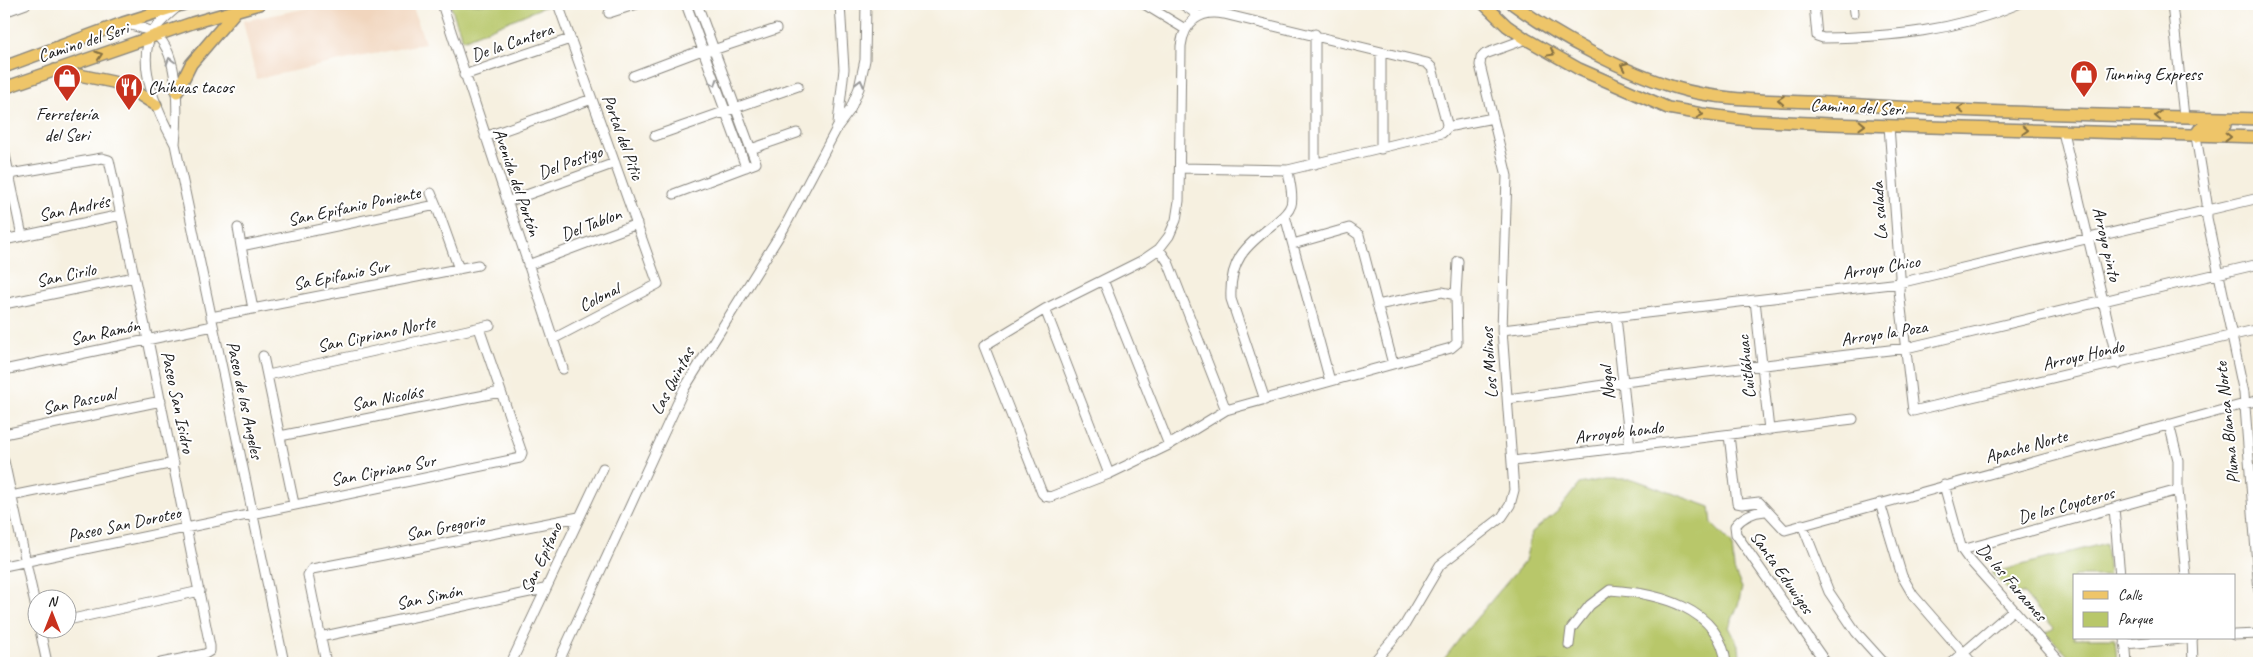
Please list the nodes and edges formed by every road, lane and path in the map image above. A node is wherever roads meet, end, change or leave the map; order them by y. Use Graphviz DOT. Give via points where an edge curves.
graph roads {
  1 [pos="26,4"];
  2 [pos="259,4"];
  3 [pos="442,4"];
  4 [pos="558,4"];
  5 [pos="637,4"];
  6 [pos="686,4"];
  7 [pos="696,4"];
  8 [pos="840,4"];
  9 [pos="866,4"];
  10 [pos="1144,4"];
  11 [pos="1182,4"];
  12 [pos="1484,4"];
  13 [pos="1513,4"];
  14 [pos="1814,4"];
  15 [pos="2018,4"];
  16 [pos="2172,4"];
  17 [pos="181,5"];
  18 [pos="236,11"];
  19 [pos="4,12"];
  20 [pos="609,13"];
  21 [pos="1198,15"];
  22 [pos="123,23"];
  23 [pos="776,28"];
  24 [pos="1185,29"];
  25 [pos="1315,34"];
  26 [pos="154,36"];
  27 [pos="570,38"];
  28 [pos="1526,40"];
  29 [pos="702,50"];
  30 [pos="714,50"];
  31 [pos="1381,52"];
  32 [pos="4,67"];
  33 [pos="53,70"];
  34 [pos="464,75"];
  35 [pos="632,76"];
  36 [pos="798,86"];
  37 [pos="4,88"];
  38 [pos="177,92"];
  39 [pos="592,99"];
  40 [pos="156,105"];
  41 [pos="735,107"];
  42 [pos="724,110"];
  43 [pos="178,114"];
  44 [pos="160,117"];
  45 [pos="2184,117"];
  46 [pos="1493,118"];
  47 [pos="2259,119"];
  48 [pos="2259,125"];
  49 [pos="838,126"];
  50 [pos="1889,126"];
  51 [pos="1447,127"];
  52 [pos="2063,132"];
  53 [pos="798,133"];
  54 [pos="655,136"];
  55 [pos="2196,136"];
  56 [pos="484,137"];
  57 [pos="2259,138"];
  58 [pos="175,144"];
  59 [pos="1381,149"];
  60 [pos="4,150"];
  61 [pos="751,150"];
  62 [pos="615,163"];
  63 [pos="1315,164"];
  64 [pos="746,167"];
  65 [pos="1180,168"];
  66 [pos="1288,170"];
  67 [pos="10,174"];
  68 [pos="431,192"];
  69 [pos="674,194"];
  70 [pos="2259,198"];
  71 [pos="507,202"];
  72 [pos="436,206"];
  73 [pos="2207,211"];
  74 [pos="121,215"];
  75 [pos="1285,216"];
  76 [pos="637,224"];
  77 [pos="238,228"];
  78 [pos="22,236"];
  79 [pos="2089,239"];
  80 [pos="4,240"];
  81 [pos="1294,244"];
  82 [pos="242,246"];
  83 [pos="1159,249"];
  84 [pos="1458,261"];
  85 [pos="2259,264"];
  86 [pos="478,265"];
  87 [pos="528,265"];
  88 [pos="458,269"];
  89 [pos="2219,274"];
  90 [pos="134,277"];
  91 [pos="1103,280"];
  92 [pos="658,282"];
  93 [pos="1899,283"];
  94 [pos="1456,294"];
  95 [pos="1755,300"];
  96 [pos="2103,302"];
  97 [pos="4,304"];
  98 [pos="1377,305"];
  99 [pos="253,309"];
  100 [pos="1045,309"];
  101 [pos="1616,317"];
  102 [pos="212,321"];
  103 [pos="490,325"];
  104 [pos="478,328"];
  105 [pos="2259,329"];
  106 [pos="1502,330"];
  107 [pos="2233,336"];
  108 [pos="553,339"];
  109 [pos="148,340"];
  110 [pos="1906,348"];
  111 [pos="263,356"];
  112 [pos="1393,364"];
  113 [pos="2118,364"];
  114 [pos="1762,365"];
  115 [pos="563,369"];
  116 [pos="4,370"];
  117 [pos="268,375"];
  118 [pos="1330,381"];
  119 [pos="1624,382"];
  120 [pos="500,392"];
  121 [pos="1508,399"];
  122 [pos="1265,400"];
  123 [pos="2259,400"];
  124 [pos="161,401"];
  125 [pos="2244,404"];
  126 [pos="1226,410"];
  127 [pos="1914,411"];
  128 [pos="1853,419"];
  129 [pos="2168,424"];
  130 [pos="1769,430"];
  131 [pos="4,434"];
  132 [pos="1729,435"];
  133 [pos="280,436"];
  134 [pos="1169,444"];
  135 [pos="1630,447"];
  136 [pos="4,461"];
  137 [pos="1513,462"];
  138 [pos="174,463"];
  139 [pos="603,468"];
  140 [pos="1109,474"];
  141 [pos="1944,486"];
  142 [pos="2178,490"];
  143 [pos="12,496"];
  144 [pos="1880,503"];
  145 [pos="294,504"];
  146 [pos="2114,508"];
  147 [pos="1765,511"];
  148 [pos="251,513"];
  149 [pos="579,517"];
  150 [pos="1802,524"];
  151 [pos="187,527"];
  152 [pos="1962,550"];
  153 [pos="25,561"];
  154 [pos="4,566"];
  155 [pos="2120,574"];
  156 [pos="2186,574"];
  157 [pos="544,589"];
  158 [pos="32,590"];
  159 [pos="200,591"];
  160 [pos="2259,591"];
  161 [pos="2013,610"];
  162 [pos="78,618"];
  163 [pos="2259,634"];
  164 [pos="2236,635"];
  165 [pos="320,636"];
  166 [pos="42,640"];
  167 [pos="2147,640"];
  168 [pos="2192,640"];
  169 [pos="2125,641"];
  170 [pos="1569,646"];
  171 [pos="1963,653"];
  172 [pos="47,663"];
  173 [pos="162,663"];
  174 [pos="284,663"];
  175 [pos="326,663"];
  176 [pos="509,663"];
  177 [pos="558,663"];
  178 [pos="1373,663"];
  179 [pos="1726,663"];
  180 [pos="1826,663"];
  181 [pos="1884,663"];
  182 [pos="1952,663"];
  183 [pos="1972,663"];
  184 [pos="2061,663"];
  185 [pos="2127,663"];
  186 [pos="2193,663"];
  1 -- 19 [label="street"];
  2 -- 18 [label="main road, Camino del Seri"];
  3 -- 34 [label="street, Avenida del Portón"];
  4 -- 27 [label="street, Portal del Pitic"];
  5 -- 20 [label="street"];
  6 -- 29 [label="street"];
  7 -- 30 [label="street"];
  8 -- 49 [label="street, Las Quintas" via="844,69"];
  49 -- 9 [label="street, Las Quintas, one-way" via="850,110 859,88 867,37"];
  10 -- 24 [label="street"];
  11 -- 21 [label="street"];
  12 -- 28 [label="main road, Camino del Seri"];
  45 -- 13 [label="main road, Camino del Seri, one-way" via="1878,106 1708,95 1650,79 1567,40"];
  14 -- 15 [label="street" via="1817,36 1843,38 1908,34 1955,26"];
  16 -- 45 [label="street"];
  17 -- 22 [label="main road, Camino del Seri"];
  17 -- 26 [label="street"];
  18 -- 26 [label="main road, Camino del Seri"];
  18 -- 38 [label="main road" via="191,64"];
  21 -- 24 [label="street"];
  21 -- 25 [label="street" via="1218,12"];
  22 -- 26 [label="street"];
  22 -- 32 [label="main road, Camino del Seri"];
  23 -- 30 [label="street"];
  24 -- 65 [label="street" via="1181,46"];
  25 -- 31 [label="street"];
  25 -- 63 [label="street"];
  33 -- 26 [label="main road, Camino del Seri, one-way"];
  38 -- 26 [label="street, one-way" via="168,54"];
  26 -- 40 [label="street" via="148,56 149,78"];
  27 -- 34 [label="street, De la Cantera"];
  27 -- 39 [label="street, Portal del Pitic"];
  28 -- 46 [label="street, Los Molinos" via="1481,58"];
  28 -- 50 [label="main road, Camino del Seri, one-way" via="1609,84 1668,108 1747,120"];
  29 -- 30 [label="street"];
  29 -- 35 [label="street"];
  29 -- 42 [label="street, one-way"];
  30 -- 41 [label="street"];
  31 -- 51 [label="street" via="1431,65"];
  31 -- 59 [label="street"];
  33 -- 37 [label="main road, Camino del Seri"];
  33 -- 40 [label="main road" via="113,82"];
  34 -- 56 [label="street, Avenida del Portón"];
  36 -- 41 [label="street"];
  38 -- 43 [label="street"];
  39 -- 56 [label="street"];
  39 -- 62 [label="street, Portal del Pitic"];
  40 -- 44 [label="street"];
  41 -- 42 [label="street"];
  41 -- 61 [label="street"];
  42 -- 54 [label="street"];
  42 -- 64 [label="street"];
  43 -- 44 [label="street"];
  43 -- 58 [label="street"];
  44 -- 58 [label="street"];
  45 -- 47 [label="main road, Camino del Seri"];
  46 -- 51 [label="street"];
  46 -- 106 [label="street, Los Molinos" via="1508,189"];
  48 -- 55 [label="main road" via="2211,125 2202,128"];
  49 -- 177 [label="street, Las Quintas" via="784,228 684,389"];
  50 -- 52 [label="main road, Camino del Seri, one-way"];
  50 -- 93 [label="street, La salada"];
  51 -- 59 [label="street" via="1442,133"];
  52 -- 55 [label="main road, Camino del Seri"];
  52 -- 79 [label="street, Arroyo pinto"];
  53 -- 61 [label="street"];
  55 -- 57 [label="main road, Camino del Seri, one-way"];
  55 -- 73 [label="street, Pluma Blanca Norte"];
  56 -- 71 [label="street, Avenida del Portón"];
  58 -- 102 [label="street, Paseo de los Angeles"];
  59 -- 63 [label="street"];
  60 -- 67 [label="street"];
  61 -- 64 [label="street" via="756,163"];
  62 -- 71 [label="street, Del Postigo"];
  62 -- 76 [label="street, Portal del Pitic"];
  63 -- 66 [label="street"];
  64 -- 69 [label="street"];
  65 -- 66 [label="street"];
  65 -- 83 [label="street" via="1176,220"];
  66 -- 75 [label="street" via="1291,204"];
  67 -- 74 [label="street, Paseo San Isidro" via="102,158 109,160"];
  67 -- 78 [label="street"];
  68 -- 72 [label="street"];
  70 -- 73 [label="street, Arroyo Chico"];
  71 -- 87 [label="street, Avenida del Portón"];
  72 -- 82 [label="street, San Epifanio Poniente"];
  72 -- 88 [label="street, San Epifanio Poniente"];
  73 -- 79 [label="street, Arroyo Chico"];
  73 -- 89 [label="street, Pluma Blanca Norte"];
  74 -- 78 [label="street, San Andrés"];
  74 -- 90 [label="street, Paseo San Isidro"];
  75 -- 81 [label="street"];
  75 -- 122 [label="street" via="1239,255 1230,284 1231,298"];
  76 -- 87 [label="street, Del Tablon"];
  76 -- 92 [label="street, Portal del Pitic"];
  77 -- 82 [label="street"];
  78 -- 80 [label="street, San Andrés"];
  79 -- 93 [label="street, Arroyo Chico"];
  79 -- 96 [label="street, Arroyo pinto"];
  81 -- 98 [label="street" via="1349,228 1355,231 1359,235"];
  81 -- 118 [label="street"];
  82 -- 99 [label="street"];
  83 -- 91 [label="street"];
  83 -- 126 [label="street" via="1168,262"];
  84 -- 94 [label="street"];
  85 -- 89 [label="street, Arroyo la Poza"];
  86 -- 88 [label="street, Sa Epifanio Sur"];
  87 -- 108 [label="street, Avenida del Portón"];
  88 -- 99 [label="street, Sa Epifanio Sur"];
  89 -- 96 [label="street, Arroyo la Poza"];
  89 -- 107 [label="street, Pluma Blanca Norte"];
  90 -- 97 [label="street, San Cirilo"];
  90 -- 109 [label="street, Paseo San Isidro"];
  91 -- 100 [label="street"];
  91 -- 134 [label="street"];
  92 -- 108 [label="street, Colonal" via="656,286"];
  93 -- 95 [label="street, Arroyo Chico"];
  93 -- 110 [label="street, La salada"];
  94 -- 98 [label="street" via="1449,291"];
  94 -- 112 [label="street" via="1457,342 1451,348"];
  95 -- 101 [label="street, Arroyo Chico"];
  95 -- 114 [label="street, Cuitláhuac"];
  96 -- 110 [label="street, Arroyo la Poza"];
  96 -- 113 [label="street, Arroyo pinto"];
  98 -- 112 [label="street"];
  99 -- 102 [label="street, Sa Epifanio Sur"];
  100 -- 140 [label="street"];
  100 -- 140 [label="street" via="987,342 984,351 1043,495 1050,496"];
  101 -- 106 [label="street, Arroyo Chico"];
  101 -- 119 [label="street, Nogal"];
  102 -- 109 [label="street, San Ramón"];
  102 -- 148 [label="street, Paseo de los Angeles"];
  103 -- 104 [label="street, San Cipriano Norte"];
  104 -- 117 [label="street, San Cipriano Norte"];
  104 -- 120 [label="street"];
  105 -- 107 [label="street, Arroyo Hondo"];
  106 -- 121 [label="street, Los Molinos"];
  107 -- 113 [label="street, Arroyo Hondo"];
  107 -- 125 [label="street, Pluma Blanca Norte"];
  108 -- 115 [label="street, Avenida del Portón"];
  109 -- 116 [label="street, San Ramón"];
  109 -- 124 [label="street, Paseo San Isidro"];
  110 -- 114 [label="street, Arroyo la Poza"];
  110 -- 127 [label="street, La salada"];
  111 -- 117 [label="street"];
  112 -- 118 [label="street"];
  113 -- 127 [label="street, Arroyo Hondo"];
  114 -- 119 [label="street, Arroyo la Poza"];
  114 -- 130 [label="street, Cuitláhuac"];
  117 -- 133 [label="street"];
  118 -- 122 [label="street"];
  119 -- 121 [label="street, Arroyo la Poza"];
  119 -- 135 [label="street, Nogal"];
  120 -- 133 [label="street, San Nicolás"];
  120 -- 145 [label="street, San Cipriano Sur" via="522,457"];
  121 -- 137 [label="street, Los Molinos"];
  122 -- 126 [label="street"];
  123 -- 125 [label="street, Apache Norte"];
  124 -- 131 [label="street, San Pascual"];
  124 -- 138 [label="street, Paseo San Isidro"];
  125 -- 129 [label="street, Apache Norte"];
  125 -- 160 [label="street, Pluma Blanca Norte"];
  126 -- 134 [label="street"];
  128 -- 130 [label="street"];
  129 -- 141 [label="street, Apache Norte"];
  129 -- 142 [label="street" via="2178,460"];
  130 -- 132 [label="street"];
  132 -- 135 [label="street, Arroyob hondo"];
  132 -- 147 [label="street" via="1737,503 1759,502"];
  133 -- 145 [label="street"];
  134 -- 140 [label="street"];
  135 -- 137 [label="street, Arroyob hondo"];
  136 -- 143 [label="street"];
  137 -- 178 [label="street, Los Molinos" via="1514,490 1508,510 1440,565 1404,626"];
  138 -- 143 [label="street"];
  138 -- 151 [label="street, Paseo San Isidro"];
  139 -- 149 [label="street, San Epifano"];
  141 -- 144 [label="street, Apache Norte"];
  141 -- 152 [label="street, De los Faraones"];
  142 -- 146 [label="street, De los Coyoteros"];
  142 -- 156 [label="street"];
  143 -- 153 [label="street"];
  144 -- 150 [label="street, Apache Norte"];
  144 -- 171 [label="street" via="1902,576 1913,595"];
  145 -- 148 [label="street, San Cipriano Sur"];
  146 -- 152 [label="street, De los Coyoteros"];
  146 -- 155 [label="street"];
  147 -- 150 [label="street, Apache Norte" via="1785,530"];
  147 -- 180 [label="street, Santa Eduwiges" via="1740,520 1735,526 1736,534"];
  148 -- 151 [label="street, Paseo San Doroteo"];
  148 -- 174 [label="street, Paseo de los Angeles"];
  149 -- 157 [label="street, San Epifano"];
  149 -- 165 [label="street, San Gregorio" via="316,567 308,575"];
  150 -- 181 [label="street" via="1829,592 1856,632"];
  151 -- 153 [label="street, Paseo San Doroteo"];
  151 -- 159 [label="street, Paseo San Isidro"];
  152 -- 161 [label="street, De los Faraones"];
  153 -- 154 [label="street, Paseo San Doroteo"];
  153 -- 158 [label="street"];
  157 -- 165 [label="street, San Simón"];
  157 -- 176 [label="street, San Epifano"];
  159 -- 162 [label="street"];
  159 -- 173 [label="street, Paseo San Isidro" via="210,651"];
  161 -- 171 [label="street"];
  161 -- 184 [label="street, De los Faraones"];
  163 -- 164 [label="street"];
  165 -- 175 [label="street"];
  166 -- 172 [label="street"];
  167 -- 169 [label="street"];
  168 -- 186 [label="street"];
  169 -- 185 [label="street"];
  170 -- 179 [label="street" via="1571,629 1590,605 1610,590 1643,592 1674,602 1702,617 1719,639"];
  171 -- 182 [label="street"];
  171 -- 183 [label="street"];
}
